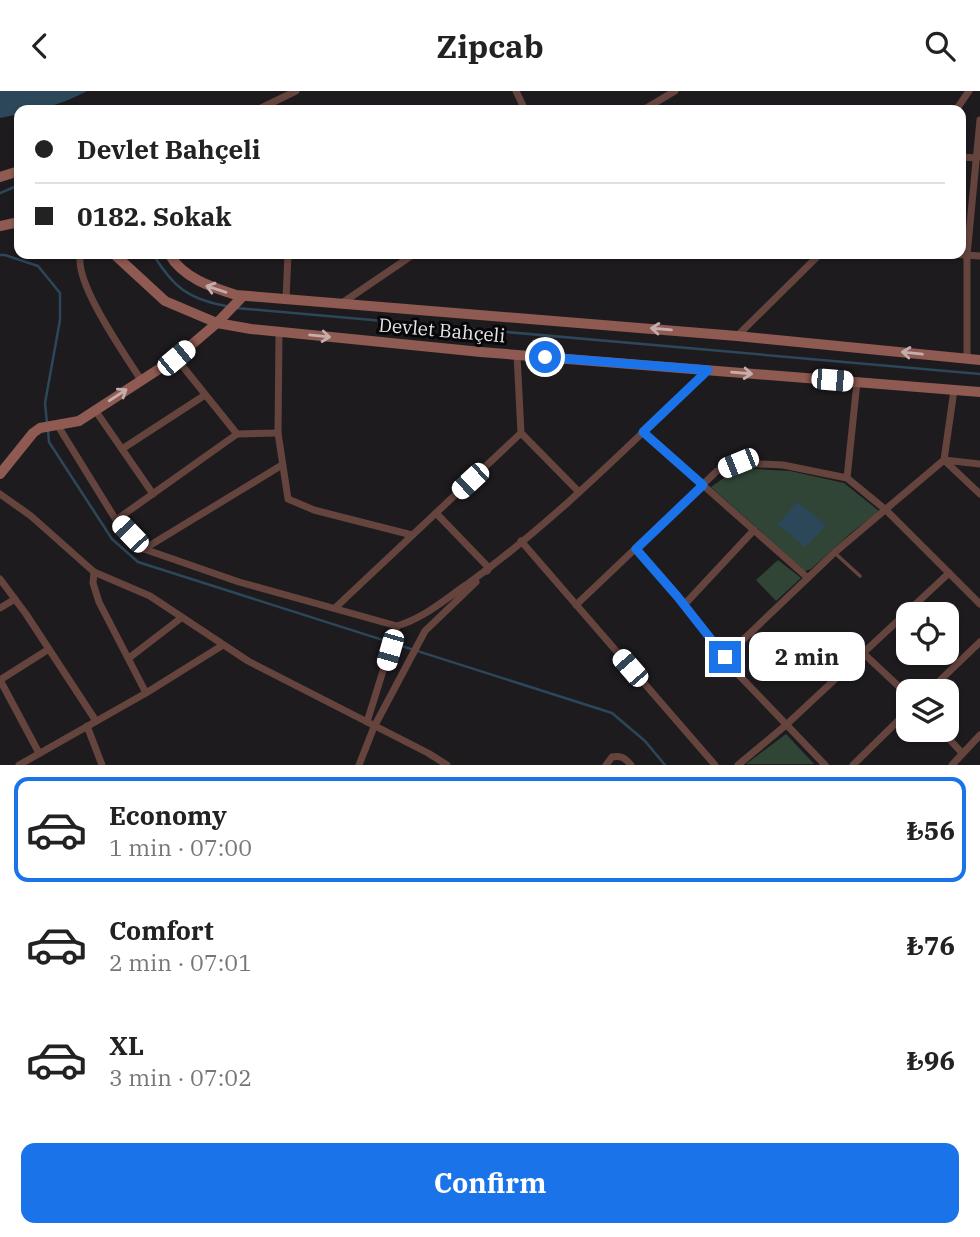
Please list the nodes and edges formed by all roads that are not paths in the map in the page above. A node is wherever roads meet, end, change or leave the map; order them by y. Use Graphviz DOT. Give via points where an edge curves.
graph roads {
  1 [pos="296,91"];
  2 [pos="675,91"];
  3 [pos="267,105"];
  4 [pos="651,105"];
  5 [pos="980,120"];
  6 [pos="978,158"];
  7 [pos="967,255"];
  8 [pos="980,256"];
  9 [pos="79,259"];
  10 [pos="119,259"];
  11 [pos="172,259"];
  12 [pos="288,259"];
  13 [pos="407,259"];
  14 [pos="815,259"];
  15 [pos="243,296"];
  16 [pos="286,299"];
  17 [pos="342,304"];
  18 [pos="217,323"];
  19 [pos="279,332"];
  20 [pos="737,335"];
  21 [pos="517,355"];
  22 [pos="176,358"];
  23 [pos="967,359"];
  24 [pos="980,360"];
  25 [pos="708,370"];
  26 [pos="141,380"];
  27 [pos="857,382"];
  28 [pos="954,390"];
  29 [pos="980,392"];
  30 [pos="205,394"];
  31 [pos="95,410"];
  32 [pos="58,426"];
  33 [pos="643,432"];
  34 [pos="278,433"];
  35 [pos="521,433"];
  36 [pos="237,435"];
  37 [pos="122,449"];
  38 [pos="944,460"];
  39 [pos="980,464"];
  40 [pos="282,465"];
  41 [pos="0,474"];
  42 [pos="847,478"];
  43 [pos="703,485"];
  44 [pos="579,492"];
  45 [pos="0,494"];
  46 [pos="153,494"];
  47 [pos="980,494"];
  48 [pos="886,510"];
  49 [pos="436,513"];
  50 [pos="116,520"];
  51 [pos="754,530"];
  52 [pos="412,535"];
  53 [pos="522,541"];
  54 [pos="144,549"];
  55 [pos="636,549"];
  56 [pos="834,553"];
  57 [pos="489,568"];
  58 [pos="94,572"];
  59 [pos="948,573"];
  60 [pos="860,576"];
  61 [pos="808,578"];
  62 [pos="0,579"];
  63 [pos="15,599"];
  64 [pos="980,604"];
  65 [pos="576,605"];
  66 [pos="684,605"];
  67 [pos="0,608"];
  68 [pos="335,608"];
  69 [pos="181,618"];
  70 [pos="397,625"];
  71 [pos="980,642"];
  72 [pos="223,645"];
  73 [pos="49,649"];
  74 [pos="863,653"];
  75 [pos="725,657"];
  76 [pos="129,658"];
  77 [pos="941,679"];
  78 [pos="0,680"];
  79 [pos="896,684"];
  80 [pos="146,693"];
  81 [pos="96,722"];
  82 [pos="896,723"];
  83 [pos="371,724"];
  84 [pos="786,725"];
  85 [pos="87,726"];
  86 [pos="980,735"];
  87 [pos="952,742"];
  88 [pos="39,753"];
  89 [pos="962,754"];
  90 [pos="19,765"];
  91 [pos="102,765"];
  92 [pos="359,765"];
  93 [pos="447,765"];
  94 [pos="606,765"];
  95 [pos="631,765"];
  96 [pos="715,765"];
  97 [pos="738,765"];
  98 [pos="825,765"];
  99 [pos="853,765"];
  100 [pos="952,765"];
  1 -- 3 [label="street"];
  2 -- 4 [label="street"];
  5 -- 6 [label="street"];
  6 -- 7 [label="street"];
  7 -- 8 [label="street"];
  7 -- 23 [label="street"];
  9 -- 26 [label="street" via="79,271 100,315"];
  10 -- 18 [label="street, Devlet Bahçeli" via="165,301"];
  15 -- 11 [label="street, Devlet Bahçeli, one-way" via="204,285"];
  12 -- 16 [label="street"];
  13 -- 17 [label="street"];
  14 -- 20 [label="street"];
  15 -- 16 [label="street, Devlet Bahçeli"];
  15 -- 18 [label="street"];
  16 -- 17 [label="street, Devlet Bahçeli"];
  20 -- 17 [label="street, Devlet Bahçeli, one-way"];
  18 -- 19 [label="street, Devlet Bahçeli"];
  18 -- 22 [label="street"];
  19 -- 21 [label="street, Devlet Bahçeli, one-way"];
  19 -- 34 [label="street"];
  23 -- 20 [label="street, Devlet Bahçeli, one-way"];
  21 -- 25 [label="street, Devlet Bahçeli"];
  21 -- 35 [label="street"];
  22 -- 26 [label="street"];
  22 -- 30 [label="street"];
  23 -- 24 [label="street, Devlet Bahçeli"];
  25 -- 27 [label="street, Devlet Bahçeli, one-way"];
  25 -- 33 [label="street"];
  31 -- 26 [label="street, one-way"];
  27 -- 28 [label="street, Devlet Bahçeli"];
  27 -- 42 [label="street"];
  28 -- 29 [label="street, Devlet Bahçeli"];
  28 -- 38 [label="street"];
  30 -- 36 [label="street"];
  30 -- 37 [label="street"];
  31 -- 32 [label="street" via="79,421"];
  31 -- 37 [label="street"];
  32 -- 41 [label="street" via="33,433"];
  32 -- 50 [label="street"];
  33 -- 43 [label="street"];
  33 -- 44 [label="street"];
  34 -- 36 [label="street"];
  34 -- 40 [label="street"];
  35 -- 44 [label="street"];
  35 -- 49 [label="street"];
  36 -- 46 [label="street"];
  37 -- 46 [label="street"];
  38 -- 39 [label="street"];
  38 -- 47 [label="street"];
  38 -- 48 [label="street"];
  40 -- 52 [label="street" via="288,499"];
  40 -- 54 [label="street"];
  42 -- 43 [label="street" via="783,465 738,463 717,471"];
  42 -- 48 [label="street"];
  43 -- 51 [label="street"];
  43 -- 55 [label="street"];
  44 -- 53 [label="street"];
  45 -- 58 [label="street"];
  46 -- 50 [label="street"];
  48 -- 56 [label="street"];
  48 -- 59 [label="street"];
  49 -- 52 [label="street"];
  49 -- 57 [label="street"];
  50 -- 54 [label="street"];
  51 -- 61 [label="street"];
  51 -- 66 [label="street"];
  52 -- 68 [label="street"];
  53 -- 57 [label="street"];
  53 -- 65 [label="street"];
  54 -- 68 [label="street"];
  55 -- 65 [label="street"];
  55 -- 66 [label="street"];
  56 -- 60 [label="lane"];
  56 -- 61 [label="street"];
  57 -- 70 [label="street" via="416,620"];
  57 -- 83 [label="street" via="425,631"];
  58 -- 69 [label="street" via="150,596"];
  58 -- 76 [label="street" via="99,603"];
  59 -- 64 [label="street"];
  59 -- 74 [label="street"];
  61 -- 75 [label="street"];
  62 -- 63 [label="street"];
  63 -- 67 [label="street"];
  63 -- 73 [label="street"];
  65 -- 96 [label="street"];
  66 -- 75 [label="street"];
  68 -- 70 [label="street"];
  69 -- 72 [label="street"];
  69 -- 76 [label="street"];
  70 -- 83 [label="street"];
  71 -- 77 [label="street"];
  72 -- 80 [label="street"];
  72 -- 83 [label="street"];
  73 -- 78 [label="street"];
  73 -- 81 [label="street"];
  74 -- 79 [label="street"];
  74 -- 84 [label="street"];
  75 -- 84 [label="street"];
  76 -- 80 [label="street"];
  78 -- 88 [label="street"];
  80 -- 81 [label="street"];
  81 -- 85 [label="street"];
  82 -- 99 [label="street"];
  83 -- 92 [label="street"];
  83 -- 93 [label="street"];
  84 -- 97 [label="street"];
  84 -- 98 [label="street"];
  85 -- 88 [label="street"];
  85 -- 91 [label="street"];
  86 -- 89 [label="street"];
  87 -- 89 [label="street"];
  88 -- 90 [label="street"];
  89 -- 100 [label="street"];
  94 -- 95 [label="street" via="616,756"];
}
